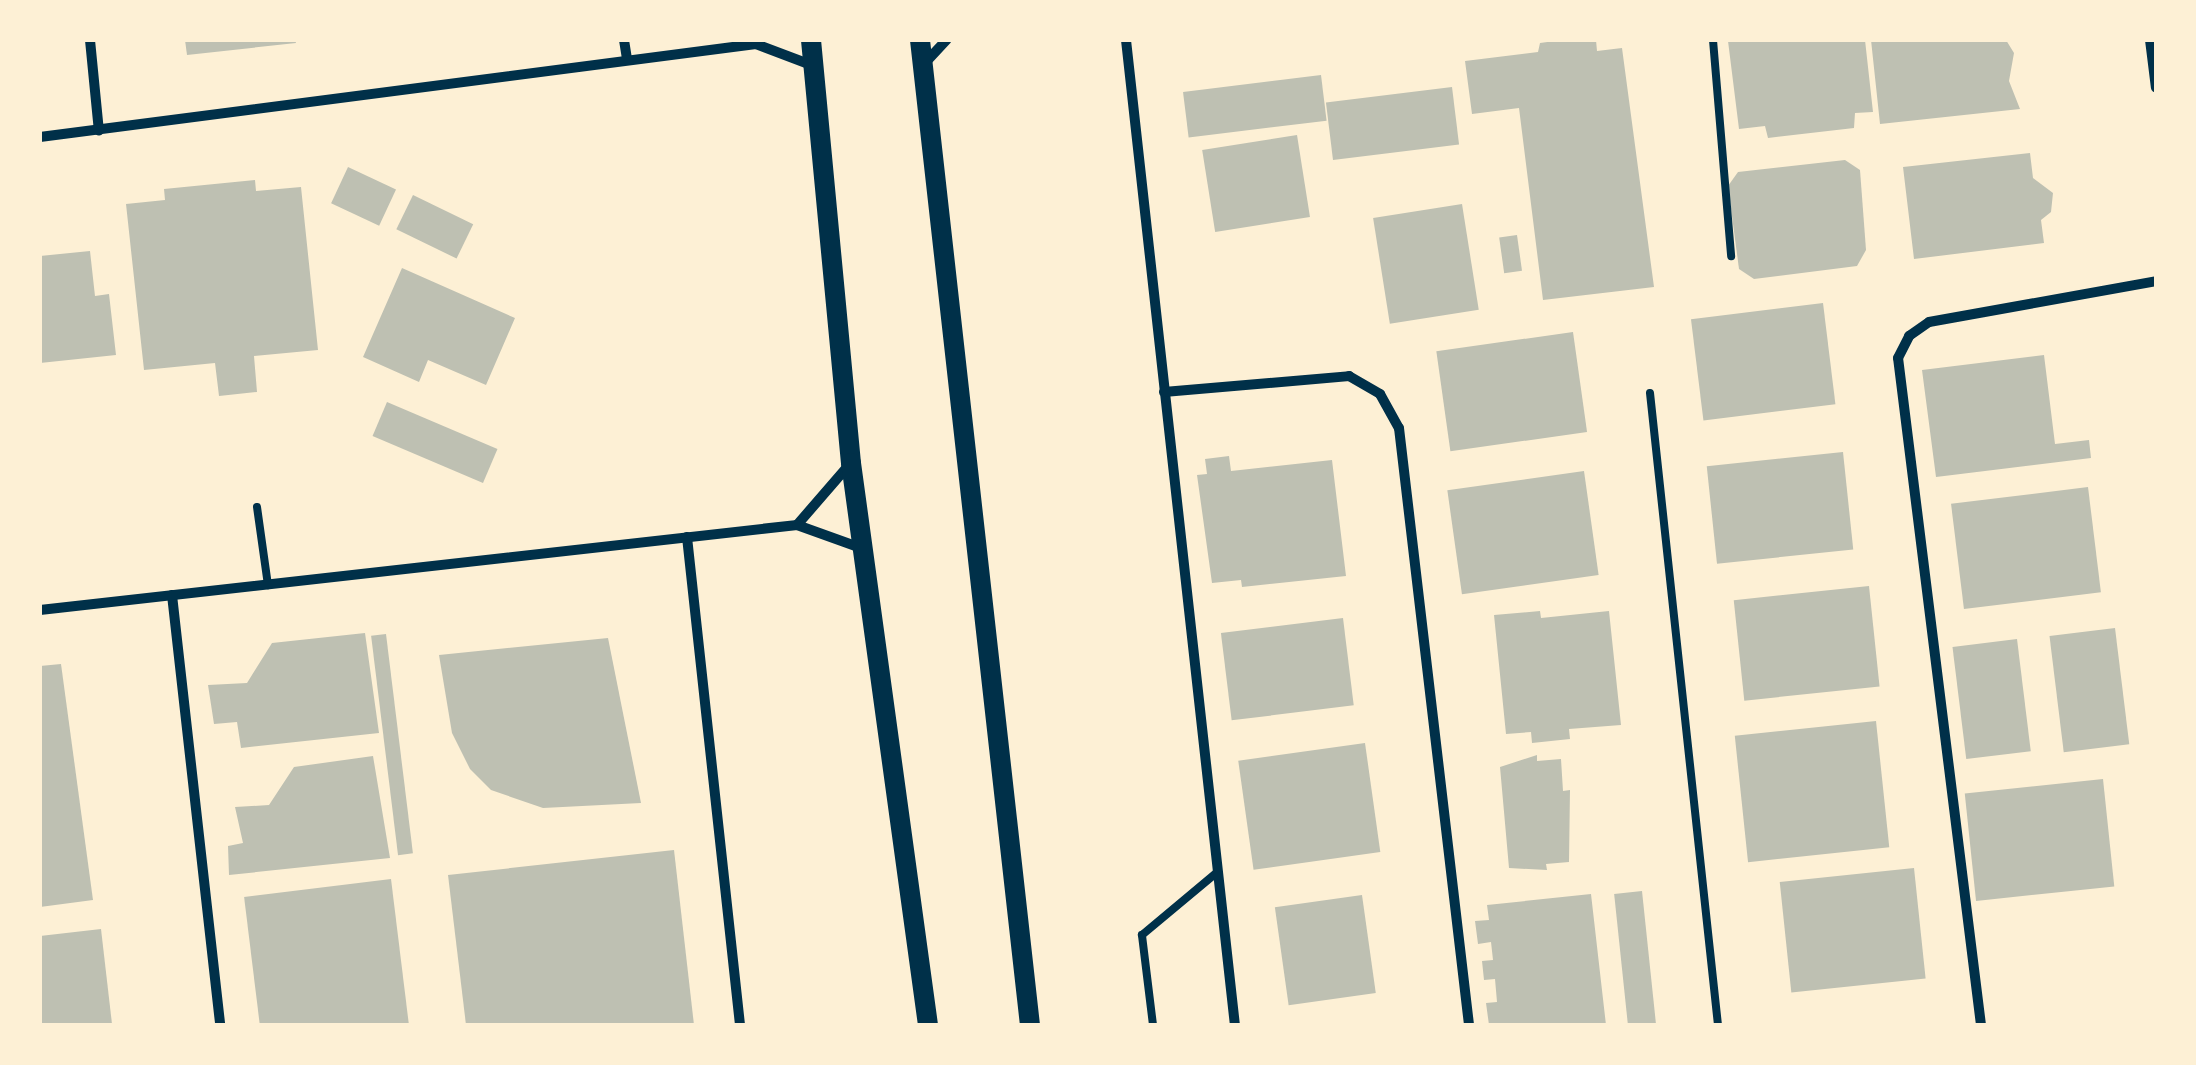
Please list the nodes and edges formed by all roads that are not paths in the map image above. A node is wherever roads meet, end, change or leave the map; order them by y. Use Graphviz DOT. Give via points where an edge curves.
graph roads {
  1 [pos="90,40"];
  2 [pos="624,40"];
  3 [pos="811,40"];
  4 [pos="920,40"];
  5 [pos="946,40"];
  6 [pos="1126,40"];
  7 [pos="1713,40"];
  8 [pos="2150,40"];
  9 [pos="758,42"];
  10 [pos="626,59"];
  11 [pos="923,65"];
  12 [pos="814,66"];
  13 [pos="2156,88"];
  14 [pos="99,130"];
  15 [pos="40,137"];
  16 [pos="1730,256"];
  17 [pos="2156,281"];
  18 [pos="1164,392"];
  19 [pos="1650,393"];
  20 [pos="851,463"];
  21 [pos="257,507"];
  22 [pos="797,525"];
  23 [pos="688,537"];
  24 [pos="864,550"];
  25 [pos="268,585"];
  26 [pos="172,596"];
  27 [pos="40,609"];
  28 [pos="1215,874"];
  29 [pos="220,1025"];
  30 [pos="740,1025"];
  31 [pos="928,1025"];
  32 [pos="1030,1025"];
  33 [pos="1153,1025"];
  34 [pos="1234,1025"];
  35 [pos="1468,1025"];
  36 [pos="1718,1025"];
  37 [pos="1981,1025"];
  1 -- 14 [label="street"];
  2 -- 10 [label="street"];
  3 -- 12 [label="main road"];
  4 -- 11 [label="main road"];
  5 -- 11 [label="street"];
  6 -- 18 [label="street"];
  7 -- 16 [label="lane"];
  8 -- 13 [label="street"];
  9 -- 10 [label="street"];
  9 -- 12 [label="street"];
  10 -- 14 [label="street"];
  11 -- 32 [label="main road"];
  12 -- 20 [label="main road"];
  14 -- 15 [label="street"];
  17 -- 37 [label="street" via="1929,322 1909,336 1898,358"];
  18 -- 28 [label="street"];
  18 -- 35 [label="street" via="1349,376 1380,394 1400,428"];
  19 -- 36 [label="lane"];
  20 -- 22 [label="street"];
  20 -- 24 [label="main road"];
  21 -- 25 [label="lane"];
  22 -- 23 [label="street"];
  22 -- 24 [label="street"];
  23 -- 25 [label="street"];
  23 -- 30 [label="street"];
  24 -- 31 [label="main road"];
  25 -- 26 [label="street"];
  26 -- 27 [label="street"];
  26 -- 29 [label="street"];
  28 -- 33 [label="lane" via="1142,935"];
  28 -- 34 [label="street"];
}
